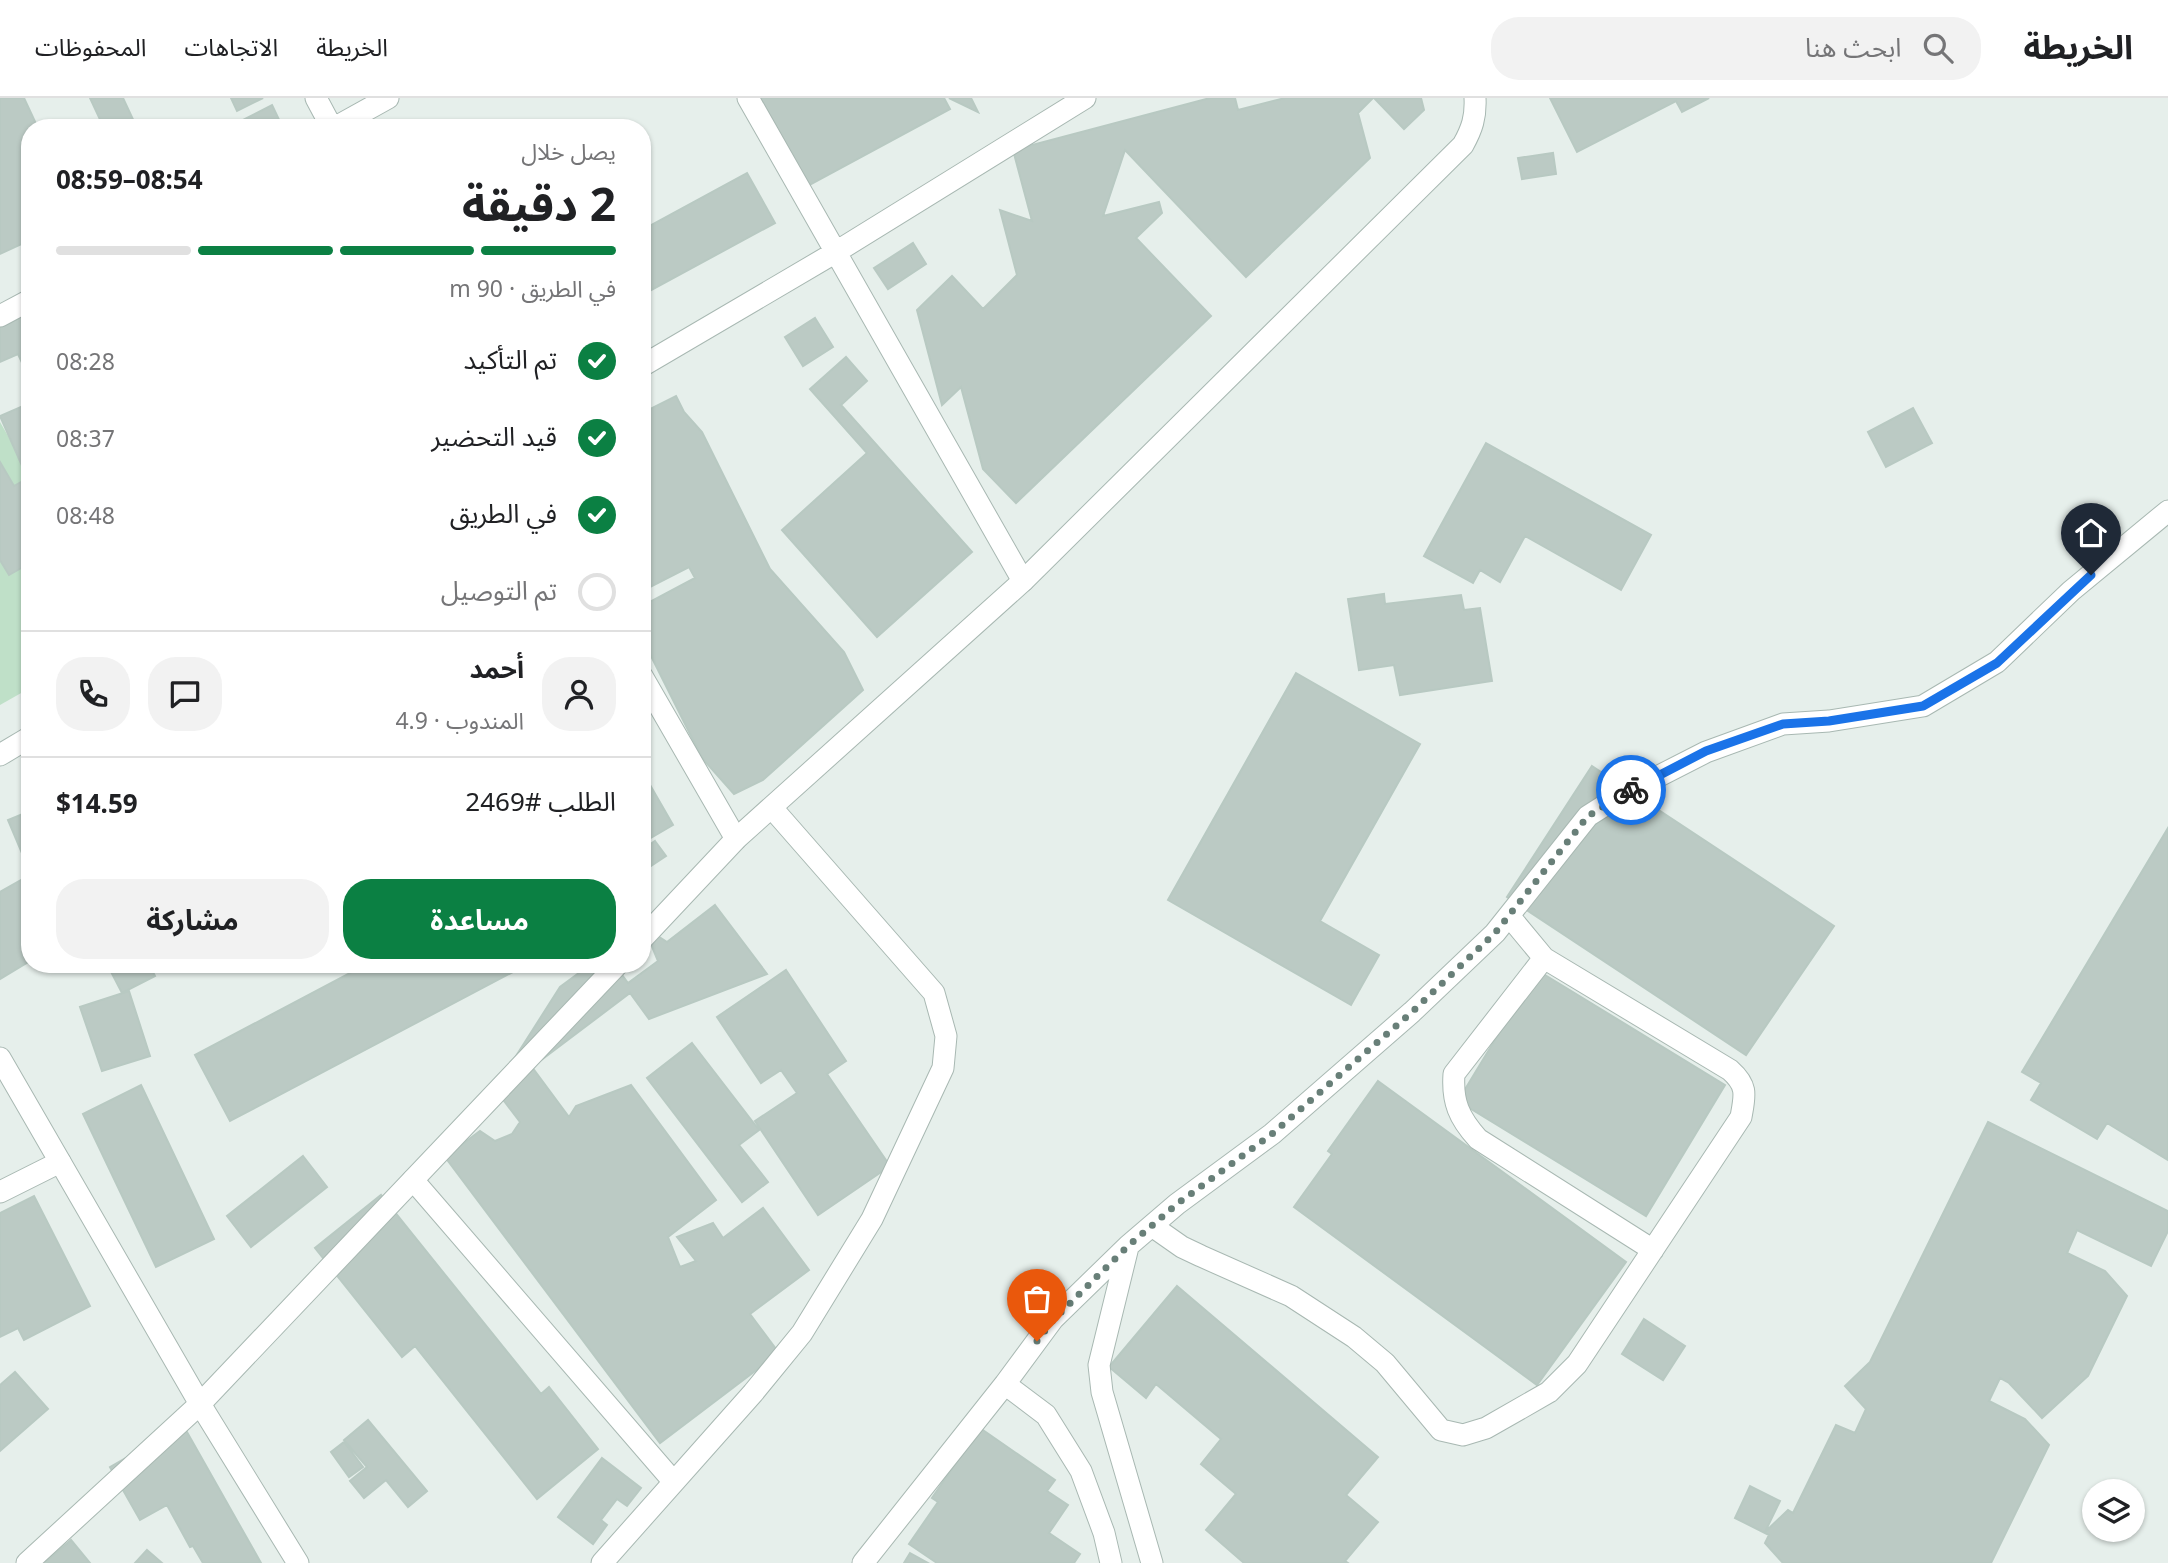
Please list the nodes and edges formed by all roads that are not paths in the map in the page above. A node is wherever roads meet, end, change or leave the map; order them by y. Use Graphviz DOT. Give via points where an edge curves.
graph roads {
  1 [pos="316,98"];
  2 [pos="388,98"];
  3 [pos="748,98"];
  4 [pos="1085,98"];
  5 [pos="1475,98"];
  6 [pos="328,119"];
  7 [pos="350,119"];
  8 [pos="836,252"];
  9 [pos="21,305"];
  10 [pos="0,316"];
  11 [pos="651,361"];
  12 [pos="2168,511"];
  13 [pos="1023,580"];
  14 [pos="651,692"];
  15 [pos="21,742"];
  16 [pos="0,755"];
  17 [pos="772,808"];
  18 [pos="736,839"];
  19 [pos="1510,916"];
  20 [pos="651,929"];
  21 [pos="1544,958"];
  22 [pos="609,973"];
  23 [pos="0,1058"];
  24 [pos="60,1162"];
  25 [pos="413,1180"];
  26 [pos="0,1192"];
  27 [pos="1152,1226"];
  28 [pos="1128,1246"];
  29 [pos="1653,1250"];
  30 [pos="1005,1384"];
  31 [pos="201,1404"];
  32 [pos="673,1481"];
  33 [pos="27,1563"];
  34 [pos="298,1563"];
  35 [pos="602,1563"];
  36 [pos="863,1563"];
  37 [pos="1111,1563"];
  38 [pos="1152,1563"];
  1 -- 6 [label="street"];
  2 -- 7 [label="street"];
  3 -- 8 [label="street"];
  4 -- 8 [label="street"];
  5 -- 13 [label="street" via="1472,131 1462,145"];
  8 -- 11 [label="street"];
  8 -- 13 [label="street"];
  9 -- 10 [label="street"];
  12 -- 19 [label="street" via="2071,591 1997,663 1923,706 1783,724 1706,751 1618,797 1588,816"];
  13 -- 17 [label="street"];
  14 -- 18 [label="street"];
  15 -- 16 [label="street"];
  17 -- 18 [label="street"];
  17 -- 32 [label="street" via="934,993 946,1036 943,1069 872,1219 802,1332"];
  18 -- 20 [label="street"];
  19 -- 21 [label="street"];
  19 -- 27 [label="street" via="1412,1012 1272,1134"];
  21 -- 29 [label="street" via="1454,1074 1455,1105 1478,1139"];
  21 -- 29 [label="street" via="1742,1080 1741,1117"];
  22 -- 25 [label="street"];
  23 -- 24 [label="street"];
  24 -- 26 [label="street"];
  24 -- 31 [label="street"];
  25 -- 31 [label="street"];
  25 -- 32 [label="street"];
  27 -- 28 [label="street"];
  27 -- 29 [label="street" via="1192,1252 1292,1296 1354,1337 1385,1363 1441,1430 1463,1435 1486,1428 1549,1392 1577,1364"];
  28 -- 30 [label="street" via="1053,1320"];
  28 -- 38 [label="street" via="1100,1365 1102,1392"];
  30 -- 36 [label="street"];
  30 -- 37 [label="street" via="1046,1415 1082,1471"];
  31 -- 33 [label="street"];
  31 -- 34 [label="street"];
  32 -- 35 [label="street"];
}
